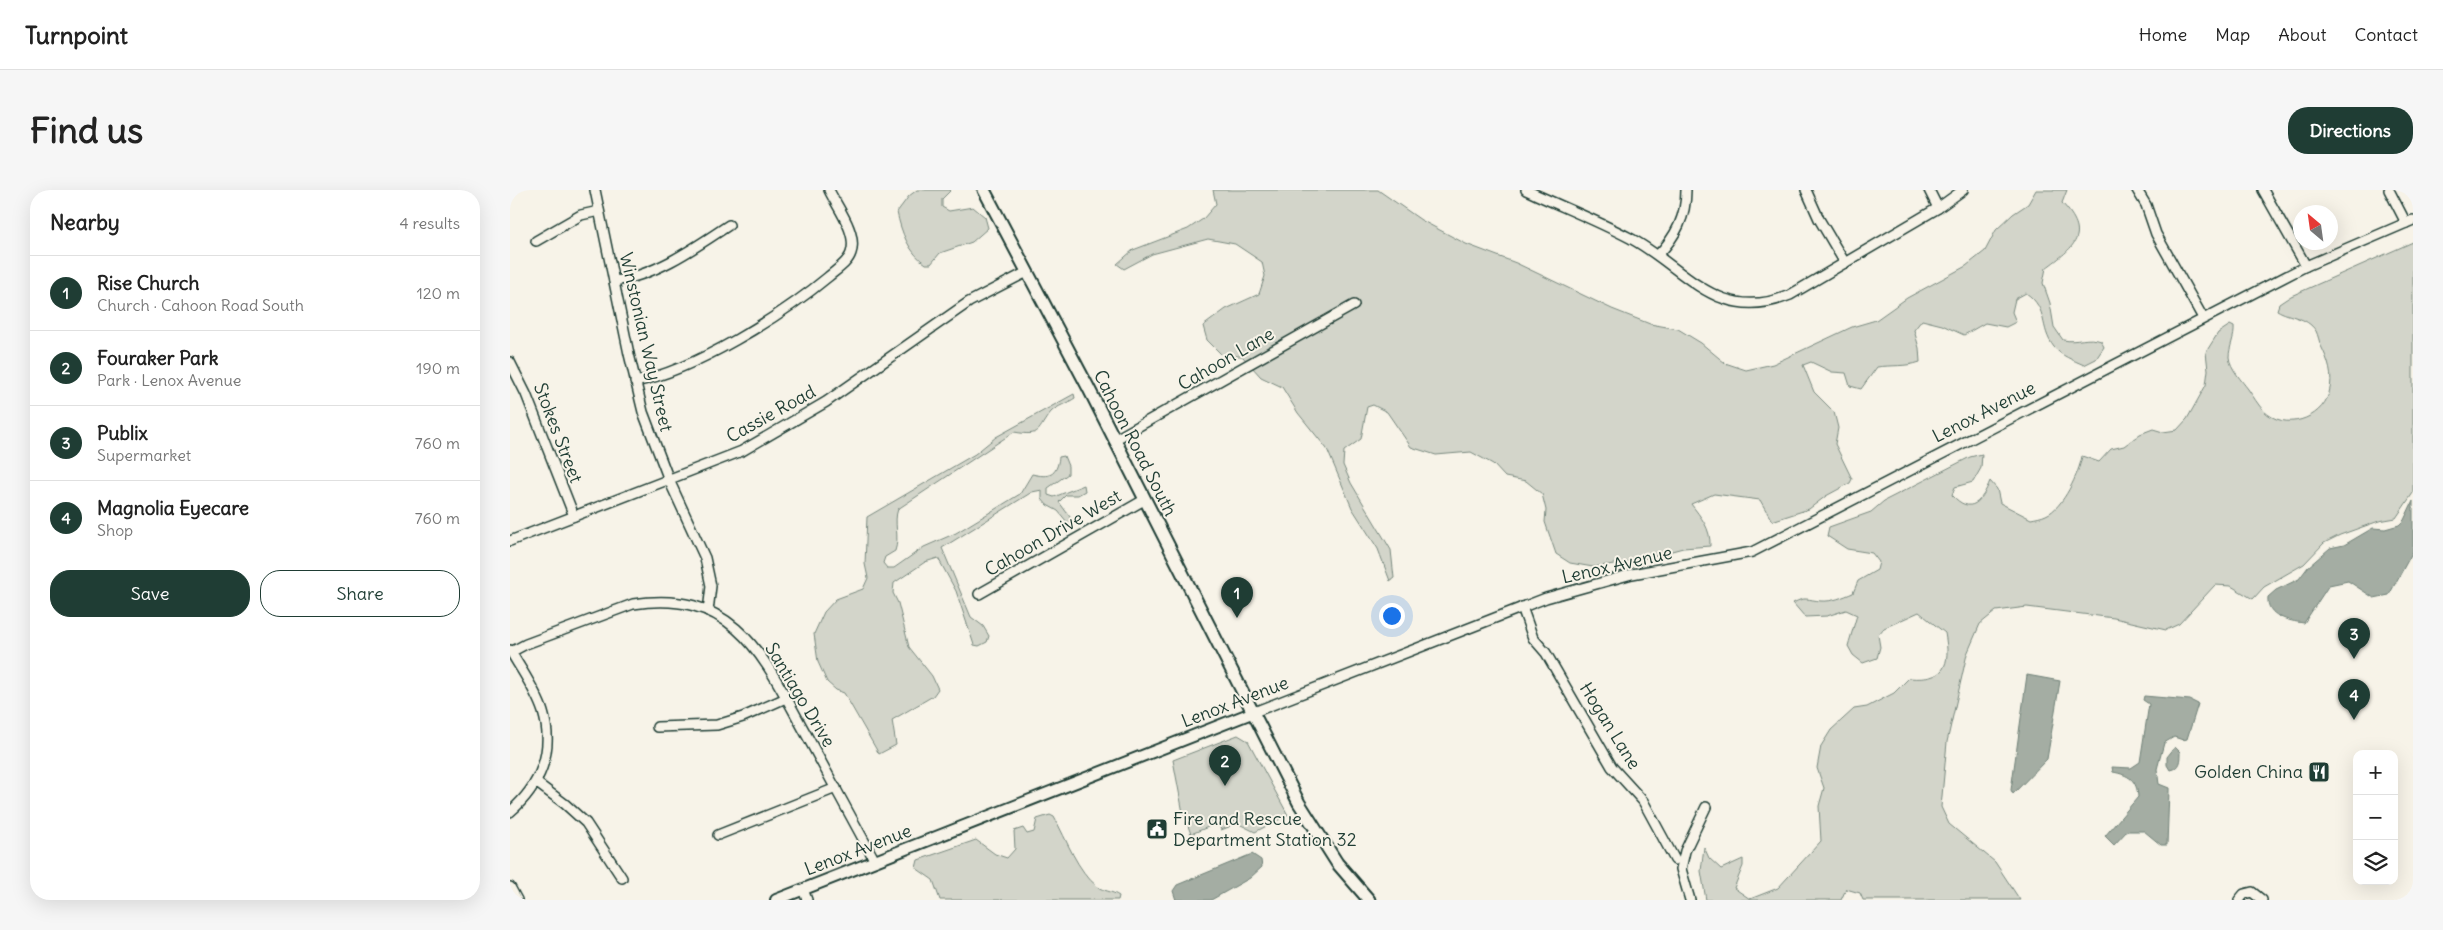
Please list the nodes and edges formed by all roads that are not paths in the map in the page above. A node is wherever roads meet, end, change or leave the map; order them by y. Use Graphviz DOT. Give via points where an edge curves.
graph roads {
  1 [pos="595,190"];
  2 [pos="829,190"];
  3 [pos="984,190"];
  4 [pos="1686,190"];
  5 [pos="1806,190"];
  6 [pos="1929,190"];
  7 [pos="1962,190"];
  8 [pos="2138,190"];
  9 [pos="2264,190"];
  10 [pos="2389,190"];
  11 [pos="1530,191"];
  12 [pos="1938,208"];
  13 [pos="599,211"];
  14 [pos="2409,222"];
  15 [pos="729,225"];
  16 [pos="536,241"];
  17 [pos="1658,255"];
  18 [pos="1845,263"];
  19 [pos="2306,266"];
  20 [pos="1027,272"];
  21 [pos="614,281"];
  22 [pos="1354,305"];
  23 [pos="2203,318"];
  24 [pos="510,362"];
  25 [pos="635,382"];
  26 [pos="1114,440"];
  27 [pos="668,480"];
  28 [pos="1144,500"];
  29 [pos="574,516"];
  30 [pos="510,541"];
  31 [pos="979,594"];
  32 [pos="1522,607"];
  33 [pos="708,611"];
  34 [pos="510,651"];
  35 [pos="786,698"];
  36 [pos="1254,712"];
  37 [pos="657,728"];
  38 [pos="537,783"];
  39 [pos="836,788"];
  40 [pos="1706,806"];
  41 [pos="510,812"];
  42 [pos="718,834"];
  43 [pos="1675,860"];
  44 [pos="875,861"];
  45 [pos="622,878"];
  46 [pos="510,887"];
  47 [pos="803,889"];
  48 [pos="517,900"];
  49 [pos="776,900"];
  50 [pos="808,900"];
  51 [pos="1369,900"];
  52 [pos="1690,900"];
  53 [pos="2238,900"];
  54 [pos="2262,900"];
  1 -- 13 [label="street, Winstonian Way Street"];
  2 -- 25 [label="street" via="854,243 851,254 819,284 760,325 689,362"];
  3 -- 20 [label="main road, Cahoon Road South"];
  4 -- 17 [label="street" via="1682,219 1676,233"];
  5 -- 18 [label="street"];
  6 -- 12 [label="street"];
  7 -- 12 [label="street"];
  8 -- 23 [label="street" via="2156,234"];
  9 -- 19 [label="street"];
  10 -- 14 [label="street"];
  11 -- 17 [label="street" via="1630,238"];
  12 -- 18 [label="street"];
  13 -- 16 [label="street" via="581,215"];
  13 -- 21 [label="street, Winstonian Way Street"];
  14 -- 19 [label="street, Lenox Avenue"];
  15 -- 21 [label="street" via="664,263 630,278"];
  17 -- 18 [label="street" via="1698,287 1719,298 1741,302 1763,302 1784,297"];
  19 -- 23 [label="street, Lenox Avenue"];
  20 -- 26 [label="main road, Cahoon Road South"];
  20 -- 27 [label="street, Cassie Road" via="968,302 869,374 789,425 742,450"];
  21 -- 25 [label="street, Winstonian Way Street"];
  22 -- 26 [label="street, Cahoon Lane"];
  23 -- 32 [label="street, Lenox Avenue" via="1752,552 1599,582"];
  24 -- 29 [label="street, Stokes Street"];
  25 -- 27 [label="street, Winstonian Way Street"];
  26 -- 28 [label="main road, Cahoon Road South"];
  27 -- 29 [label="street, Cassie Road"];
  27 -- 33 [label="street, Winstonian Way Street" via="705,558 711,586"];
  28 -- 31 [label="street, Cahoon Drive West"];
  28 -- 36 [label="main road, Cahoon Road South"];
  29 -- 30 [label="street, Cassie Road"];
  32 -- 36 [label="street, Lenox Avenue"];
  32 -- 43 [label="street, Hogan Lane" via="1533,638 1546,653 1612,768 1643,801"];
  33 -- 34 [label="street, Santiago Drive" via="661,602 633,604"];
  33 -- 35 [label="street, Santiago Drive" via="737,630 758,652"];
  34 -- 38 [label="street" via="538,702 546,727 546,752"];
  35 -- 37 [label="street" via="726,722"];
  35 -- 39 [label="street, Santiago Drive"];
  36 -- 44 [label="street, Lenox Avenue"];
  36 -- 51 [label="main road, Cahoon Road South" via="1322,842"];
  38 -- 41 [label="street"];
  38 -- 45 [label="street" via="586,823"];
  39 -- 42 [label="street"];
  39 -- 44 [label="street, Santiago Drive"];
  40 -- 52 [label="street" via="1685,851 1681,869"];
  44 -- 47 [label="street, Lenox Avenue"];
  46 -- 48 [label="street"];
  47 -- 49 [label="street, Lenox Avenue"];
  47 -- 50 [label="street"];
  53 -- 54 [label="street" via="2252,892"];
}
